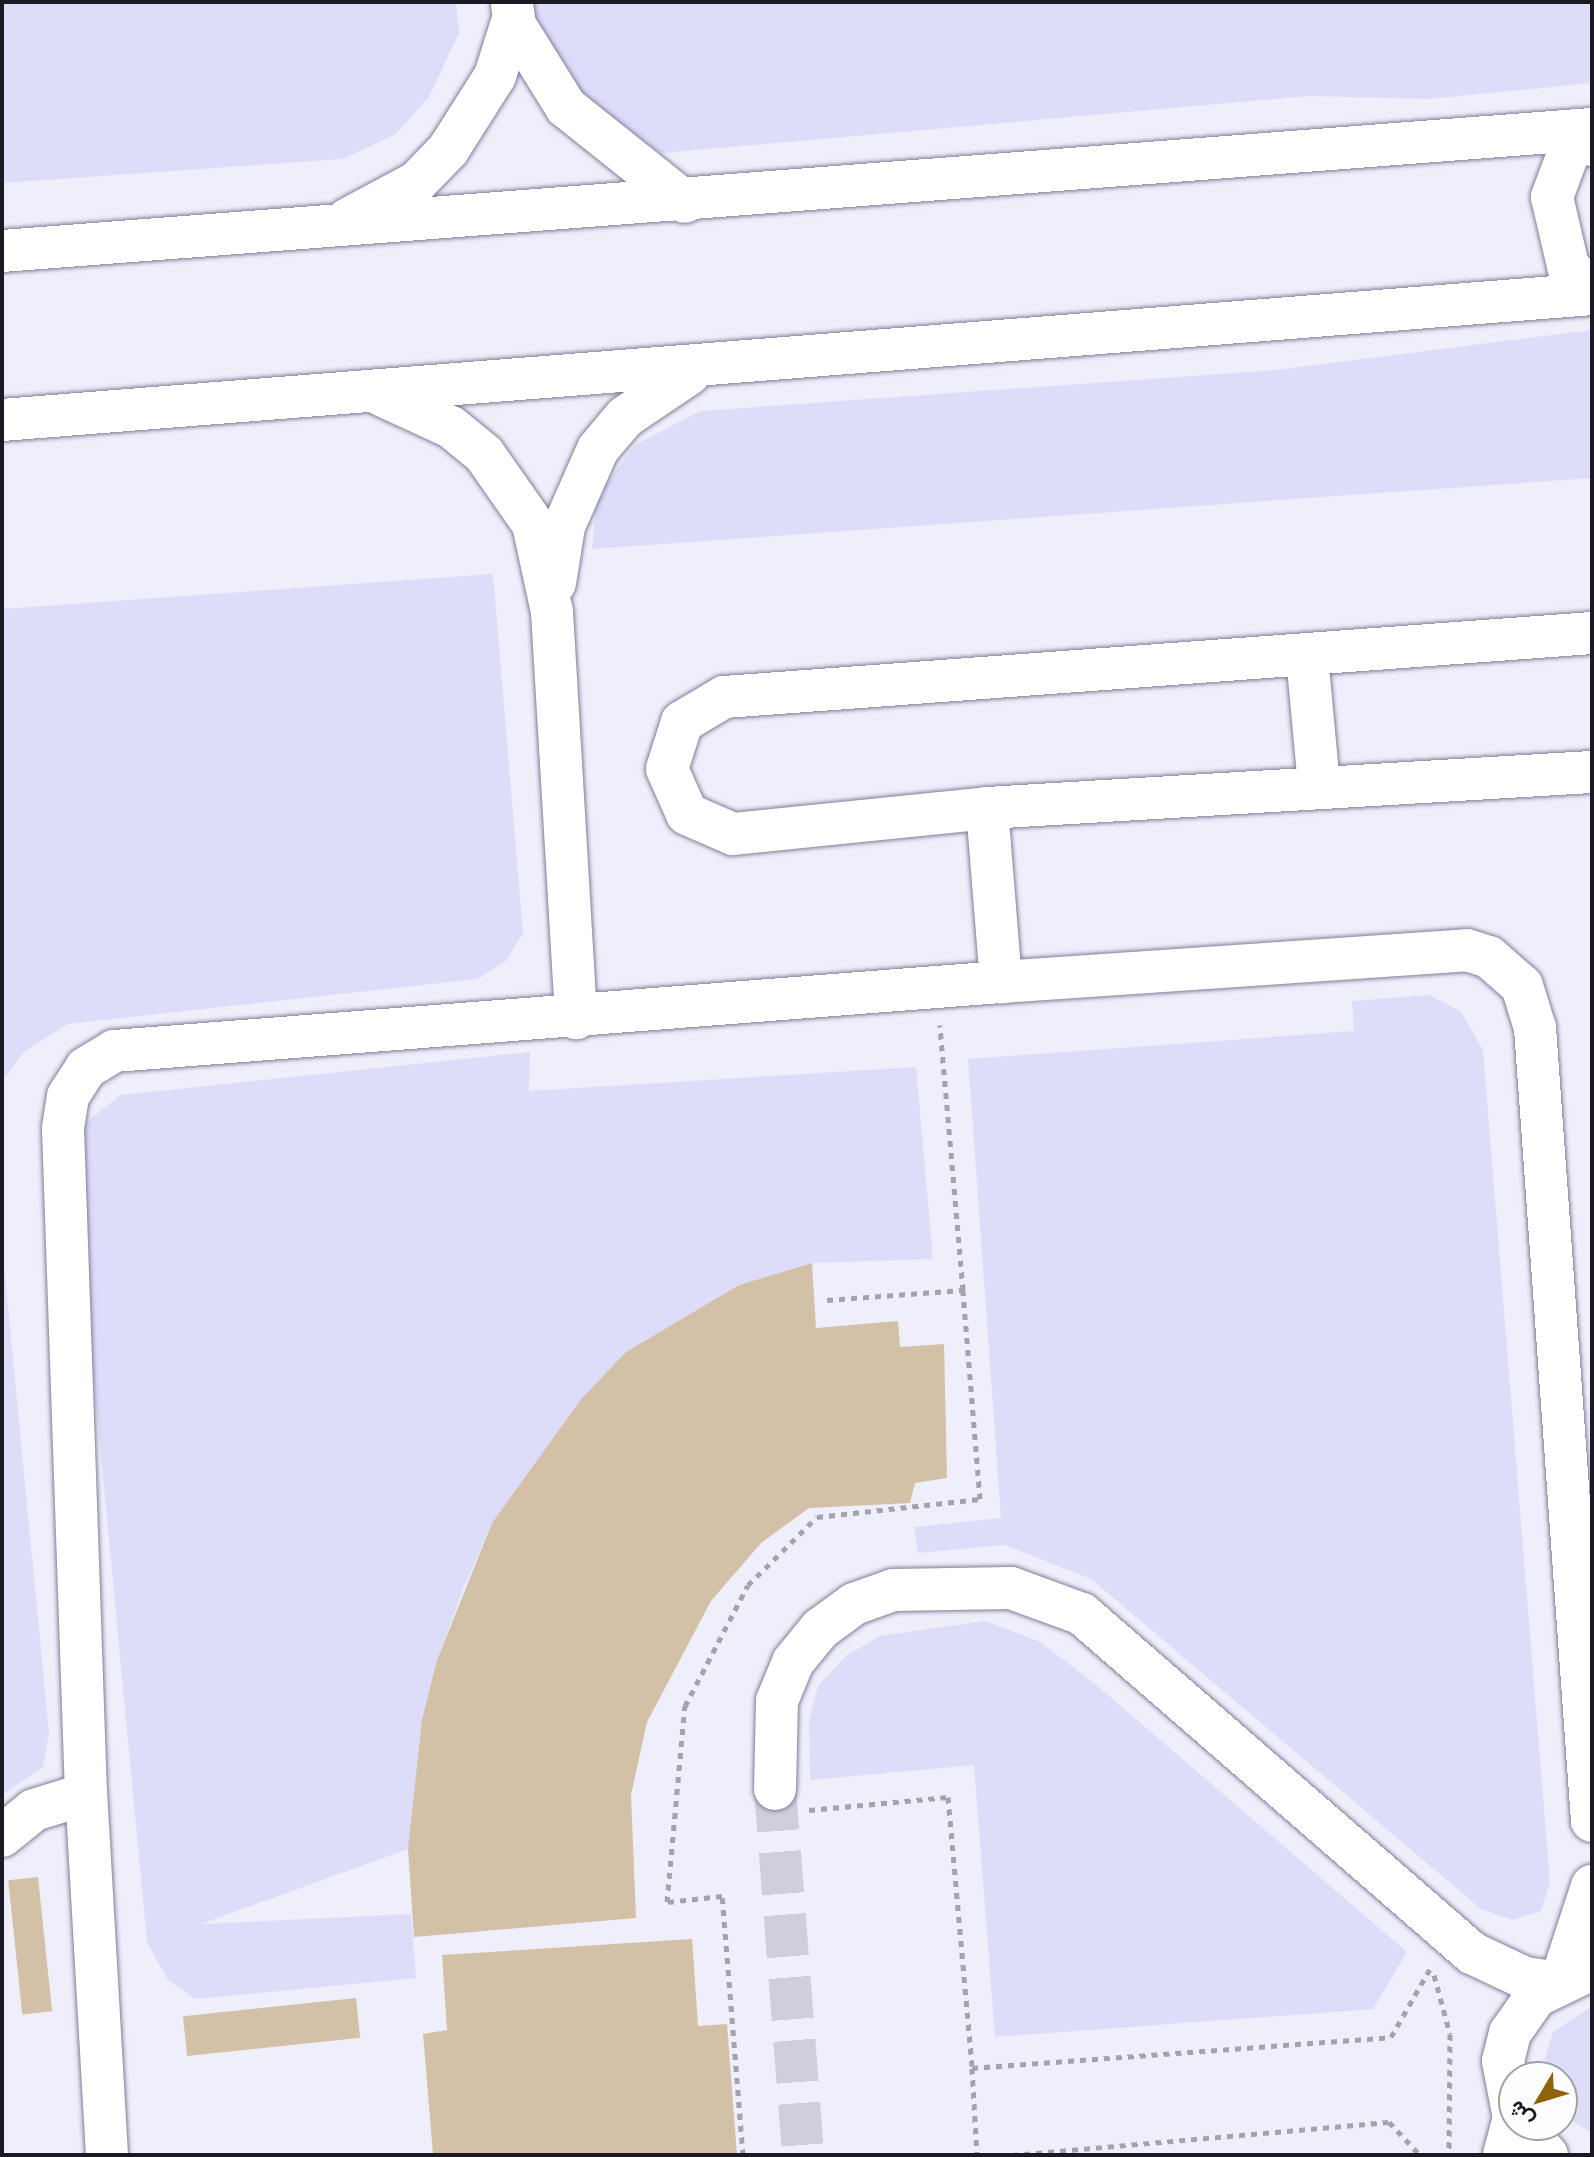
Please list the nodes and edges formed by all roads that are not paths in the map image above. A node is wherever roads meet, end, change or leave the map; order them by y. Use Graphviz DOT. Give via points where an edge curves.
graph roads {
  1 [pos="512,10"];
  2 [pos="1587,135"];
  3 [pos="685,202"];
  4 [pos="336,225"];
  5 [pos="2,251"];
  6 [pos="1592,294"];
  7 [pos="695,370"];
  8 [pos="373,392"];
  9 [pos="2,420"];
  10 [pos="552,612"];
  11 [pos="1592,633"];
  12 [pos="1307,656"];
  13 [pos="1592,772"];
  14 [pos="1319,786"];
  15 [pos="987,808"];
  16 [pos="1001,982"];
  17 [pos="576,1018"];
  18 [pos="1584,1592"];
  19 [pos="86,1794"];
  20 [pos="785,1800"];
  21 [pos="1592,1821"];
  22 [pos="2,1836"];
  23 [pos="1592,1886"];
  24 [pos="1451,1951"];
  25 [pos="1569,1977"];
  26 [pos="1510,2033"];
  27 [pos="1503,2061"];
  28 [pos="107,2155"];
  1 -- 3 [label="street" via="566,107"];
  1 -- 4 [label="street" via="495,76 448,150 417,182"];
  2 -- 3 [label="street"];
  2 -- 6 [label="street" via="1560,162 1553,209 1568,266"];
  3 -- 4 [label="street"];
  4 -- 5 [label="street"];
  6 -- 7 [label="street"];
  7 -- 8 [label="street"];
  7 -- 10 [label="street" via="658,390 598,449 564,526"];
  8 -- 9 [label="street"];
  8 -- 10 [label="street" via="451,427 512,487 533,524"];
  10 -- 17 [label="street"];
  11 -- 12 [label="street"];
  12 -- 14 [label="street"];
  12 -- 15 [label="street" via="724,697 682,722 670,744 667,769 687,814 733,834"];
  13 -- 14 [label="street"];
  14 -- 15 [label="street"];
  15 -- 16 [label="street"];
  16 -- 17 [label="street"];
  16 -- 18 [label="street" via="1467,950 1508,969 1527,996 1535,1028"];
  17 -- 19 [label="street" via="114,1051 86,1068 68,1096 63,1128"];
  18 -- 21 [label="street"];
  19 -- 22 [label="street" via="34,1810"];
  19 -- 28 [label="street"];
  20 -- 24 [label="street" via="777,1701 793,1662 820,1629 854,1604 893,1590 1011,1588 1082,1614"];
  23 -- 25 [label="street"];
  24 -- 25 [label="street" via="1525,1978"];
  24 -- 26 [label="street"];
  25 -- 26 [label="street"];
  26 -- 27 [label="street"];
}
